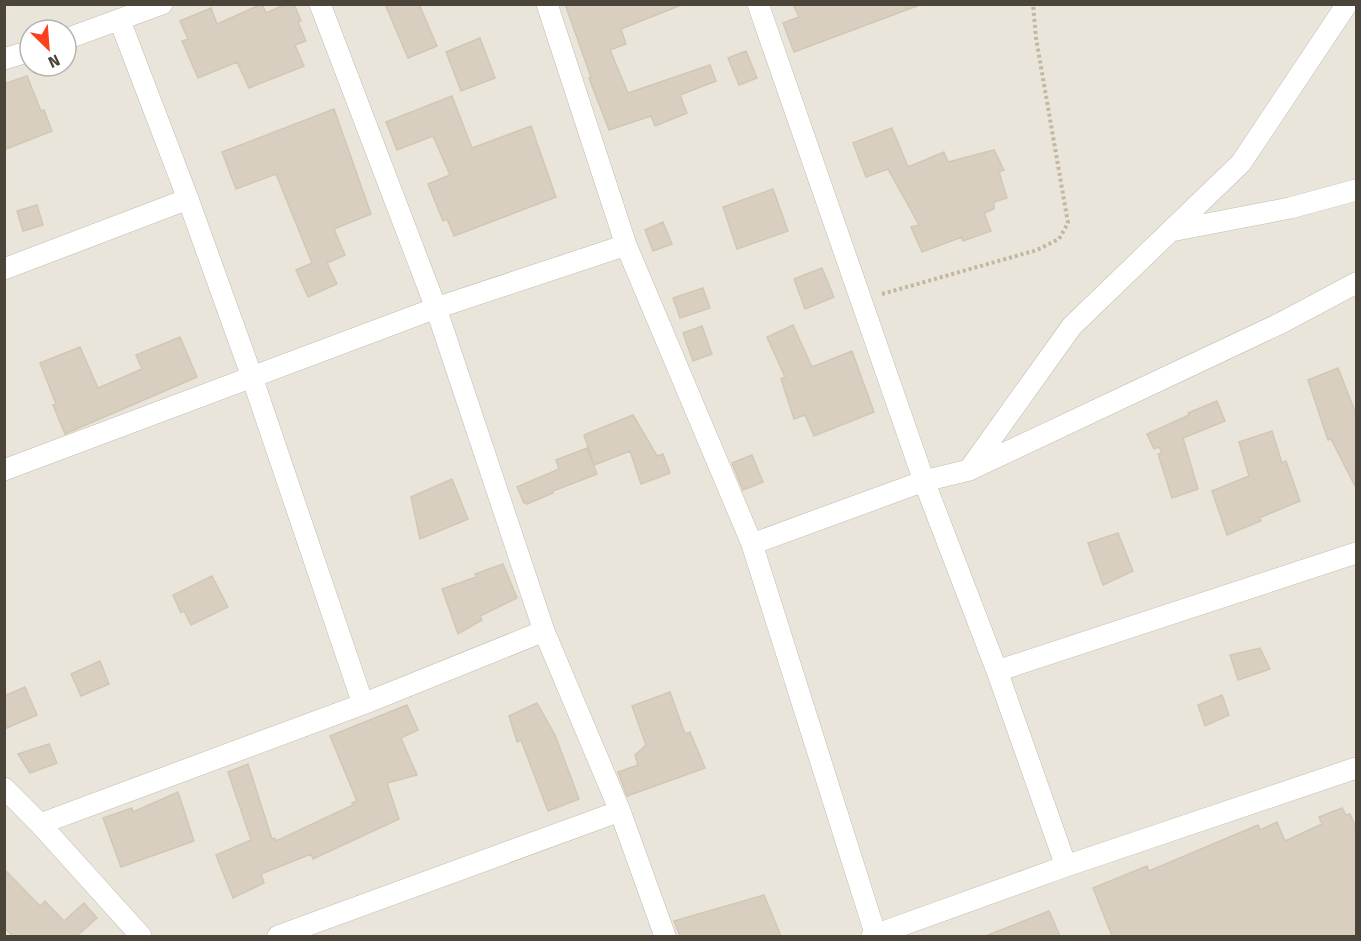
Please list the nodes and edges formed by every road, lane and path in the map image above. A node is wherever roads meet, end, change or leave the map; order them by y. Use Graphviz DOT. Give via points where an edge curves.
graph roads {
  1 [pos="162,4"];
  2 [pos="320,4"];
  3 [pos="547,4"];
  4 [pos="758,4"];
  5 [pos="1033,4"];
  6 [pos="1347,4"];
  7 [pos="120,21"];
  8 [pos="78,35"];
  9 [pos="1356,190"];
  10 [pos="188,199"];
  11 [pos="1171,231"];
  12 [pos="626,245"];
  13 [pos="4,269"];
  14 [pos="1356,283"];
  15 [pos="861,300"];
  16 [pos="436,308"];
  17 [pos="252,377"];
  18 [pos="4,470"];
  19 [pos="969,470"];
  20 [pos="924,481"];
  21 [pos="752,544"];
  22 [pos="1356,553"];
  23 [pos="544,631"];
  24 [pos="997,671"];
  25 [pos="363,704"];
  26 [pos="1356,768"];
  27 [pos="4,788"];
  28 [pos="620,811"];
  29 [pos="40,824"];
  30 [pos="1066,866"];
  31 [pos="141,936"];
  32 [pos="278,936"];
  33 [pos="666,936"];
  34 [pos="875,936"];
  1 -- 7 [label="street"];
  2 -- 16 [label="street"];
  3 -- 12 [label="street"];
  4 -- 15 [label="street"];
  5 -- 15 [label="path" via="1068,223 1059,239 1037,250"];
  6 -- 11 [label="street" via="1241,163"];
  7 -- 8 [label="street"];
  7 -- 10 [label="street"];
  9 -- 11 [label="street" via="1290,208"];
  10 -- 13 [label="street"];
  10 -- 17 [label="street"];
  11 -- 19 [label="street" via="1072,326"];
  12 -- 16 [label="street"];
  12 -- 21 [label="street"];
  14 -- 19 [label="street" via="1281,323"];
  15 -- 20 [label="street"];
  16 -- 17 [label="street"];
  16 -- 23 [label="street"];
  17 -- 18 [label="street"];
  17 -- 25 [label="street"];
  19 -- 20 [label="street"];
  20 -- 21 [label="street"];
  20 -- 24 [label="street"];
  21 -- 34 [label="street"];
  22 -- 24 [label="street"];
  23 -- 25 [label="street"];
  23 -- 28 [label="street"];
  24 -- 30 [label="street"];
  25 -- 29 [label="street"];
  26 -- 30 [label="street"];
  27 -- 29 [label="street"];
  28 -- 32 [label="street"];
  28 -- 33 [label="street"];
  29 -- 31 [label="street"];
  30 -- 34 [label="street"];
}
